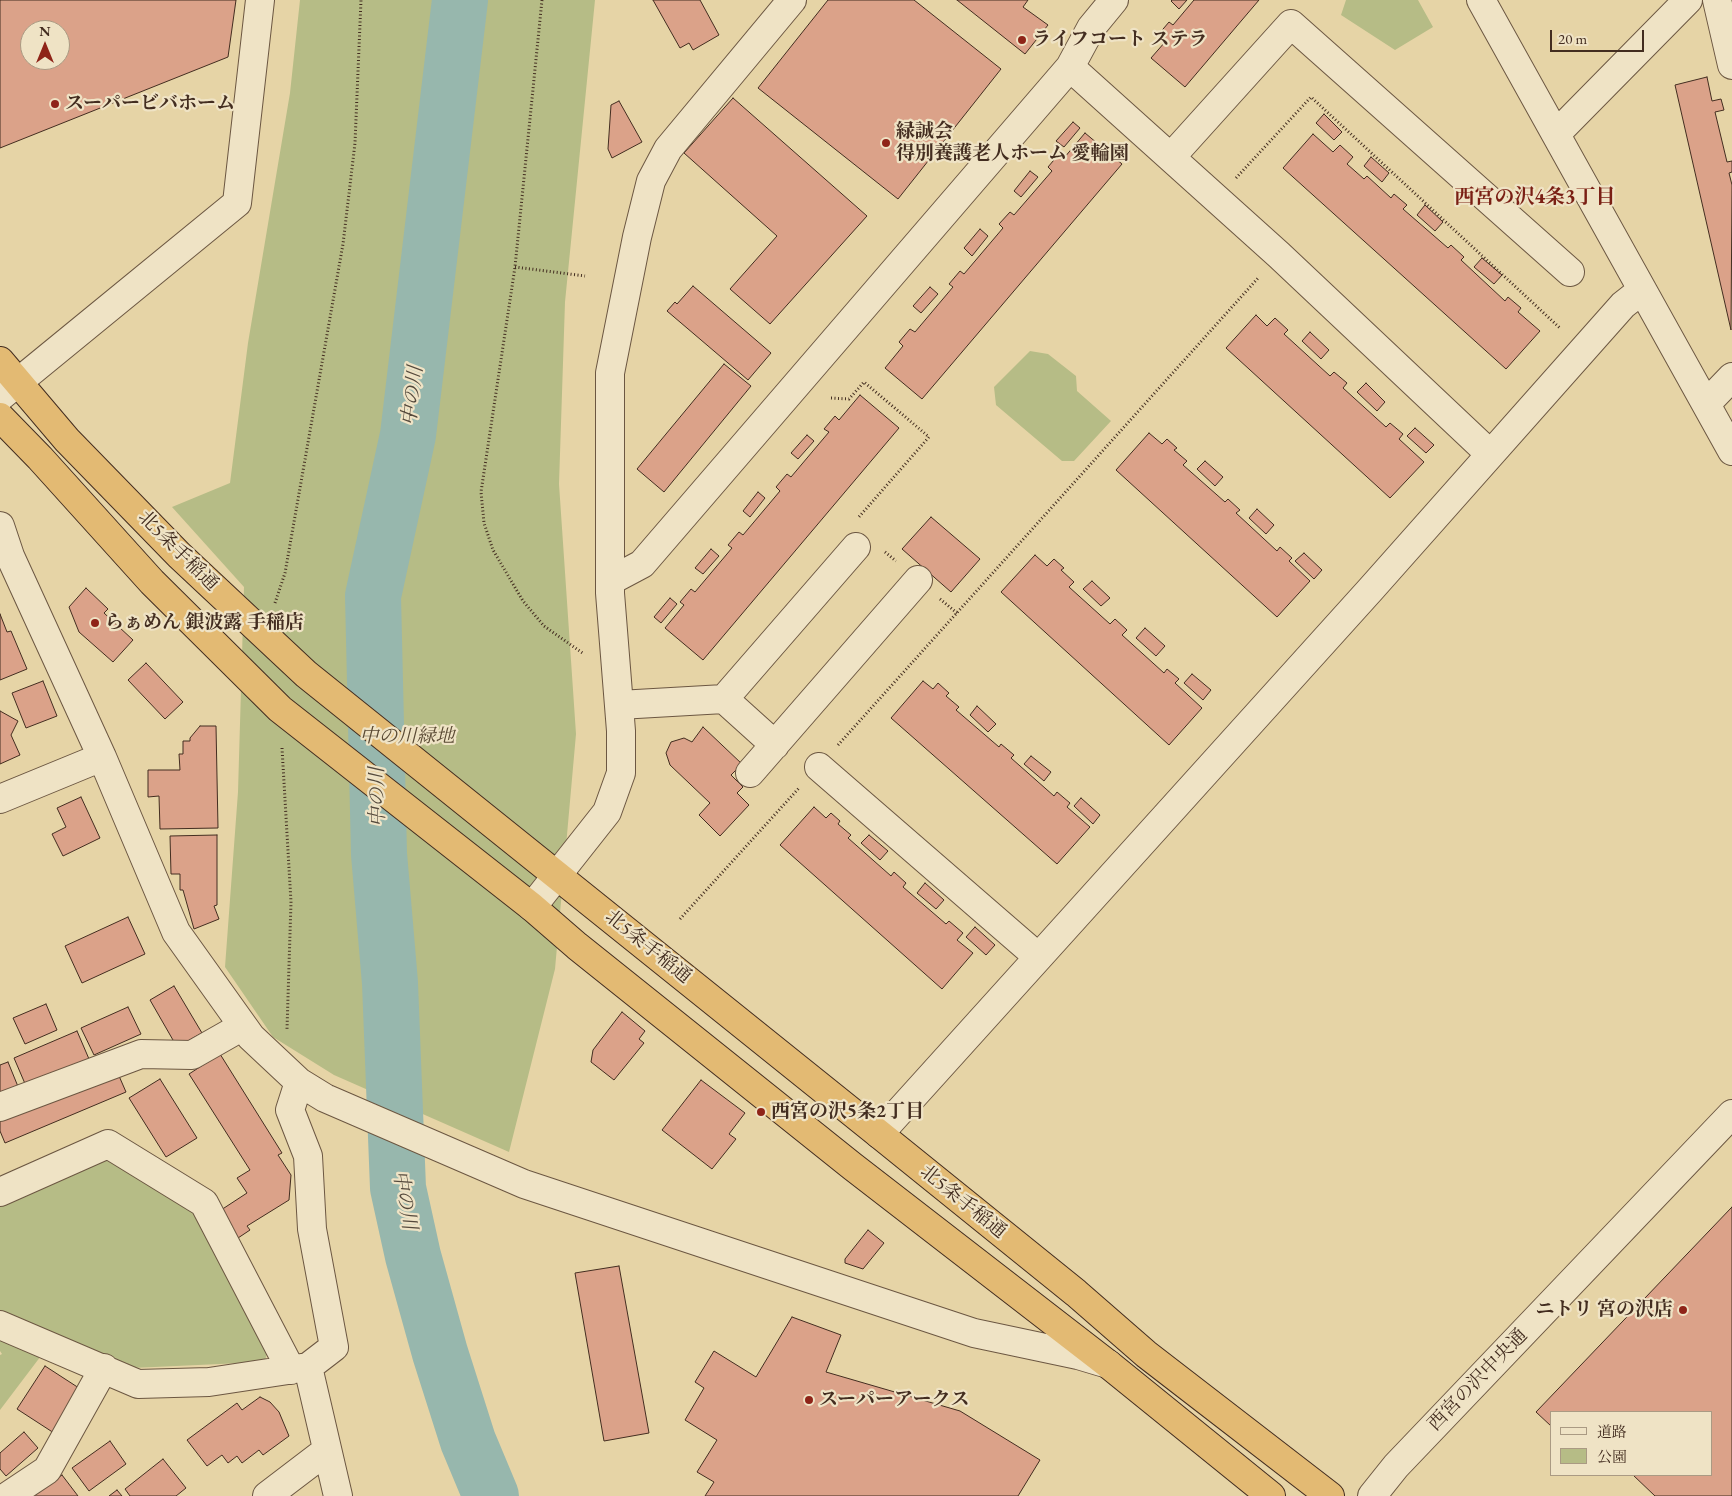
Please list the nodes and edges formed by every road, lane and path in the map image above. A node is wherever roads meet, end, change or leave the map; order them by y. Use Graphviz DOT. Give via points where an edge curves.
graph roads {
  1 [pos="260,0"];
  2 [pos="361,0"];
  3 [pos="542,0"];
  4 [pos="792,0"];
  5 [pos="1114,0"];
  6 [pos="1481,0"];
  7 [pos="1688,0"];
  8 [pos="1717,0"];
  9 [pos="1732,65"];
  10 [pos="1070,67"];
  11 [pos="1556,134"];
  12 [pos="1171,157"];
  13 [pos="1217,199"];
  14 [pos="515,267"];
  15 [pos="1570,272"];
  16 [pos="585,276"];
  17 [pos="1260,276"];
  18 [pos="1642,290"];
  19 [pos="1562,330"];
  20 [pos="0,361"];
  21 [pos="1732,377"];
  22 [pos="9,390"];
  23 [pos="831,398"];
  24 [pos="1706,404"];
  25 [pos="0,417"];
  26 [pos="1732,451"];
  27 [pos="1489,453"];
  28 [pos="0,526"];
  29 [pos="863,540"];
  30 [pos="5,558"];
  31 [pos="918,580"];
  32 [pos="610,581"];
  33 [pos="275,604"];
  34 [pos="957,613"];
  35 [pos="591,658"];
  36 [pos="724,698"];
  37 [pos="619,705"];
  38 [pos="282,740"];
  39 [pos="775,745"];
  40 [pos="102,757"];
  41 [pos="819,766"];
  42 [pos="750,773"];
  43 [pos="0,799"];
  44 [pos="558,875"];
  45 [pos="532,907"];
  46 [pos="680,919"];
  47 [pos="1037,956"];
  48 [pos="243,1026"];
  49 [pos="287,1037"];
  50 [pos="299,1082"];
  51 [pos="0,1107"];
  52 [pos="1732,1115"];
  53 [pos="879,1134"];
  54 [pos="0,1192"];
  55 [pos="0,1325"];
  56 [pos="1108,1364"];
  57 [pos="96,1365"];
  58 [pos="300,1369"];
  59 [pos="326,1451"];
  60 [pos="8,1496"];
  61 [pos="267,1496"];
  62 [pos="338,1496"];
  63 [pos="1271,1496"];
  64 [pos="1330,1496"];
  65 [pos="1372,1496"];
  1 -- 22 [label="street" via="237,203"];
  2 -- 33 [label="path" via="355,143 343,244 285,572"];
  3 -- 14 [label="path"];
  4 -- 32 [label="street" via="668,149 651,181 610,373"];
  5 -- 10 [label="street" via="1091,28"];
  6 -- 11 [label="street"];
  7 -- 11 [label="street"];
  8 -- 9 [label="street"];
  10 -- 12 [label="street"];
  10 -- 32 [label="street" via="642,564"];
  11 -- 18 [label="street"];
  12 -- 13 [label="street"];
  12 -- 15 [label="street" via="1291,24"];
  13 -- 19 [label="path" via="1311,97"];
  13 -- 27 [label="street"];
  14 -- 16 [label="path"];
  14 -- 35 [label="path" via="481,492 484,523 492,550 523,601 544,626"];
  17 -- 34 [label="path"];
  18 -- 24 [label="street"];
  18 -- 27 [label="street" via="1623,305"];
  20 -- 22 [label="highway, 北5条手稲通"];
  21 -- 24 [label="street"];
  22 -- 44 [label="highway, 北5条手稲通" via="63,436 179,555 306,674"];
  23 -- 29 [label="path" via="849,399 864,382 929,436"];
  24 -- 26 [label="street"];
  25 -- 45 [label="highway, 北5条手稲通" via="152,582 280,709"];
  27 -- 47 [label="street"];
  28 -- 30 [label="street"];
  29 -- 31 [label="path"];
  29 -- 36 [label="street"];
  30 -- 40 [label="street"];
  31 -- 34 [label="path"];
  31 -- 39 [label="street"];
  32 -- 37 [label="street"];
  34 -- 41 [label="path"];
  36 -- 37 [label="street"];
  36 -- 39 [label="street"];
  37 -- 44 [label="street" via="621,773 607,812"];
  38 -- 49 [label="path" via="291,902"];
  39 -- 42 [label="street"];
  40 -- 43 [label="street"];
  40 -- 48 [label="street" via="176,932"];
  41 -- 46 [label="path"];
  41 -- 47 [label="street"];
  44 -- 45 [label="street"];
  44 -- 53 [label="highway, 北5条手稲通"];
  45 -- 56 [label="highway, 北5条手稲通" via="852,1166"];
  47 -- 53 [label="street"];
  48 -- 50 [label="street" via="251,1038"];
  48 -- 51 [label="street" via="192,1055 141,1054"];
  50 -- 56 [label="street" via="325,1098 524,1184 974,1334"];
  50 -- 58 [label="street" via="290,1110 308,1156 312,1229 334,1347"];
  52 -- 65 [label="street, 西宮の沢中央通" via="1396,1466"];
  53 -- 64 [label="highway, 北5条手稲通" via="1076,1293 1146,1354"];
  54 -- 58 [label="street" via="108,1144 204,1203"];
  55 -- 57 [label="street"];
  56 -- 63 [label="highway, 北5条手稲通"];
  57 -- 58 [label="street" via="138,1384 209,1382"];
  57 -- 60 [label="street" via="47,1470"];
  58 -- 59 [label="street"];
  59 -- 61 [label="street"];
  59 -- 62 [label="street"];
}
